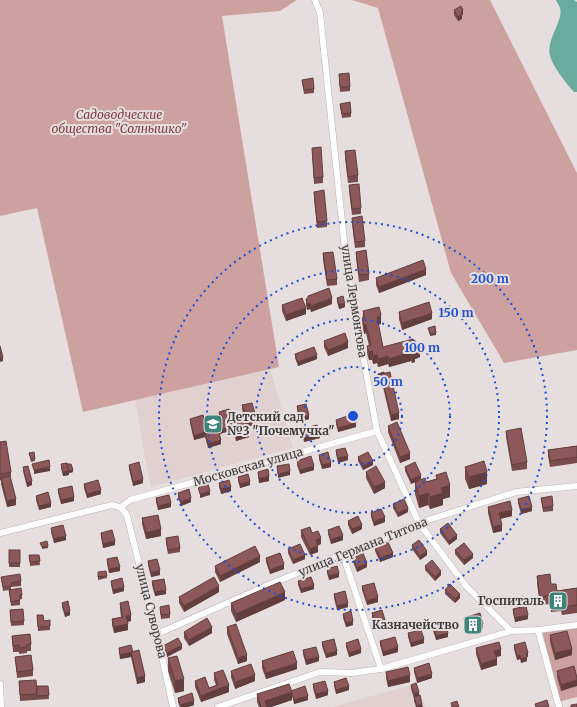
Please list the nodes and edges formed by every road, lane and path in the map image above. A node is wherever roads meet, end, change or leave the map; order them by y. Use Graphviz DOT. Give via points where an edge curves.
graph roads {
  1 [pos="315,0"];
  2 [pos="377,431"];
  3 [pos="577,486"];
  4 [pos="121,507"];
  5 [pos="419,523"];
  6 [pos="0,533"];
  7 [pos="343,555"];
  8 [pos="577,625"];
  9 [pos="538,630"];
  10 [pos="511,631"];
  11 [pos="157,634"];
  12 [pos="381,669"];
  13 [pos="0,684"];
  14 [pos="2,707"];
  15 [pos="173,707"];
  16 [pos="218,707"];
  17 [pos="559,707"];
  1 -- 2 [label="street, улица Лермонтова" via="320,13 347,269"];
  2 -- 4 [label="street, Московская улица" via="130,500"];
  2 -- 5 [label="street, улица Лермонтова"];
  3 -- 5 [label="street, улица Германа Титова" via="516,492"];
  4 -- 6 [label="street, Московская улица" via="112,505"];
  4 -- 11 [label="street, улица Суворова" via="127,516"];
  5 -- 7 [label="street, улица Германа Титова"];
  5 -- 10 [label="street, улица Лермонтова" via="466,586"];
  7 -- 11 [label="street, улица Германа Титова"];
  7 -- 12 [label="street"];
  8 -- 9 [label="street"];
  9 -- 10 [label="street"];
  9 -- 17 [label="street"];
  10 -- 12 [label="street"];
  11 -- 15 [label="street, улица Суворова"];
  12 -- 16 [label="street" via="320,672"];
  13 -- 14 [label="street"];
}
